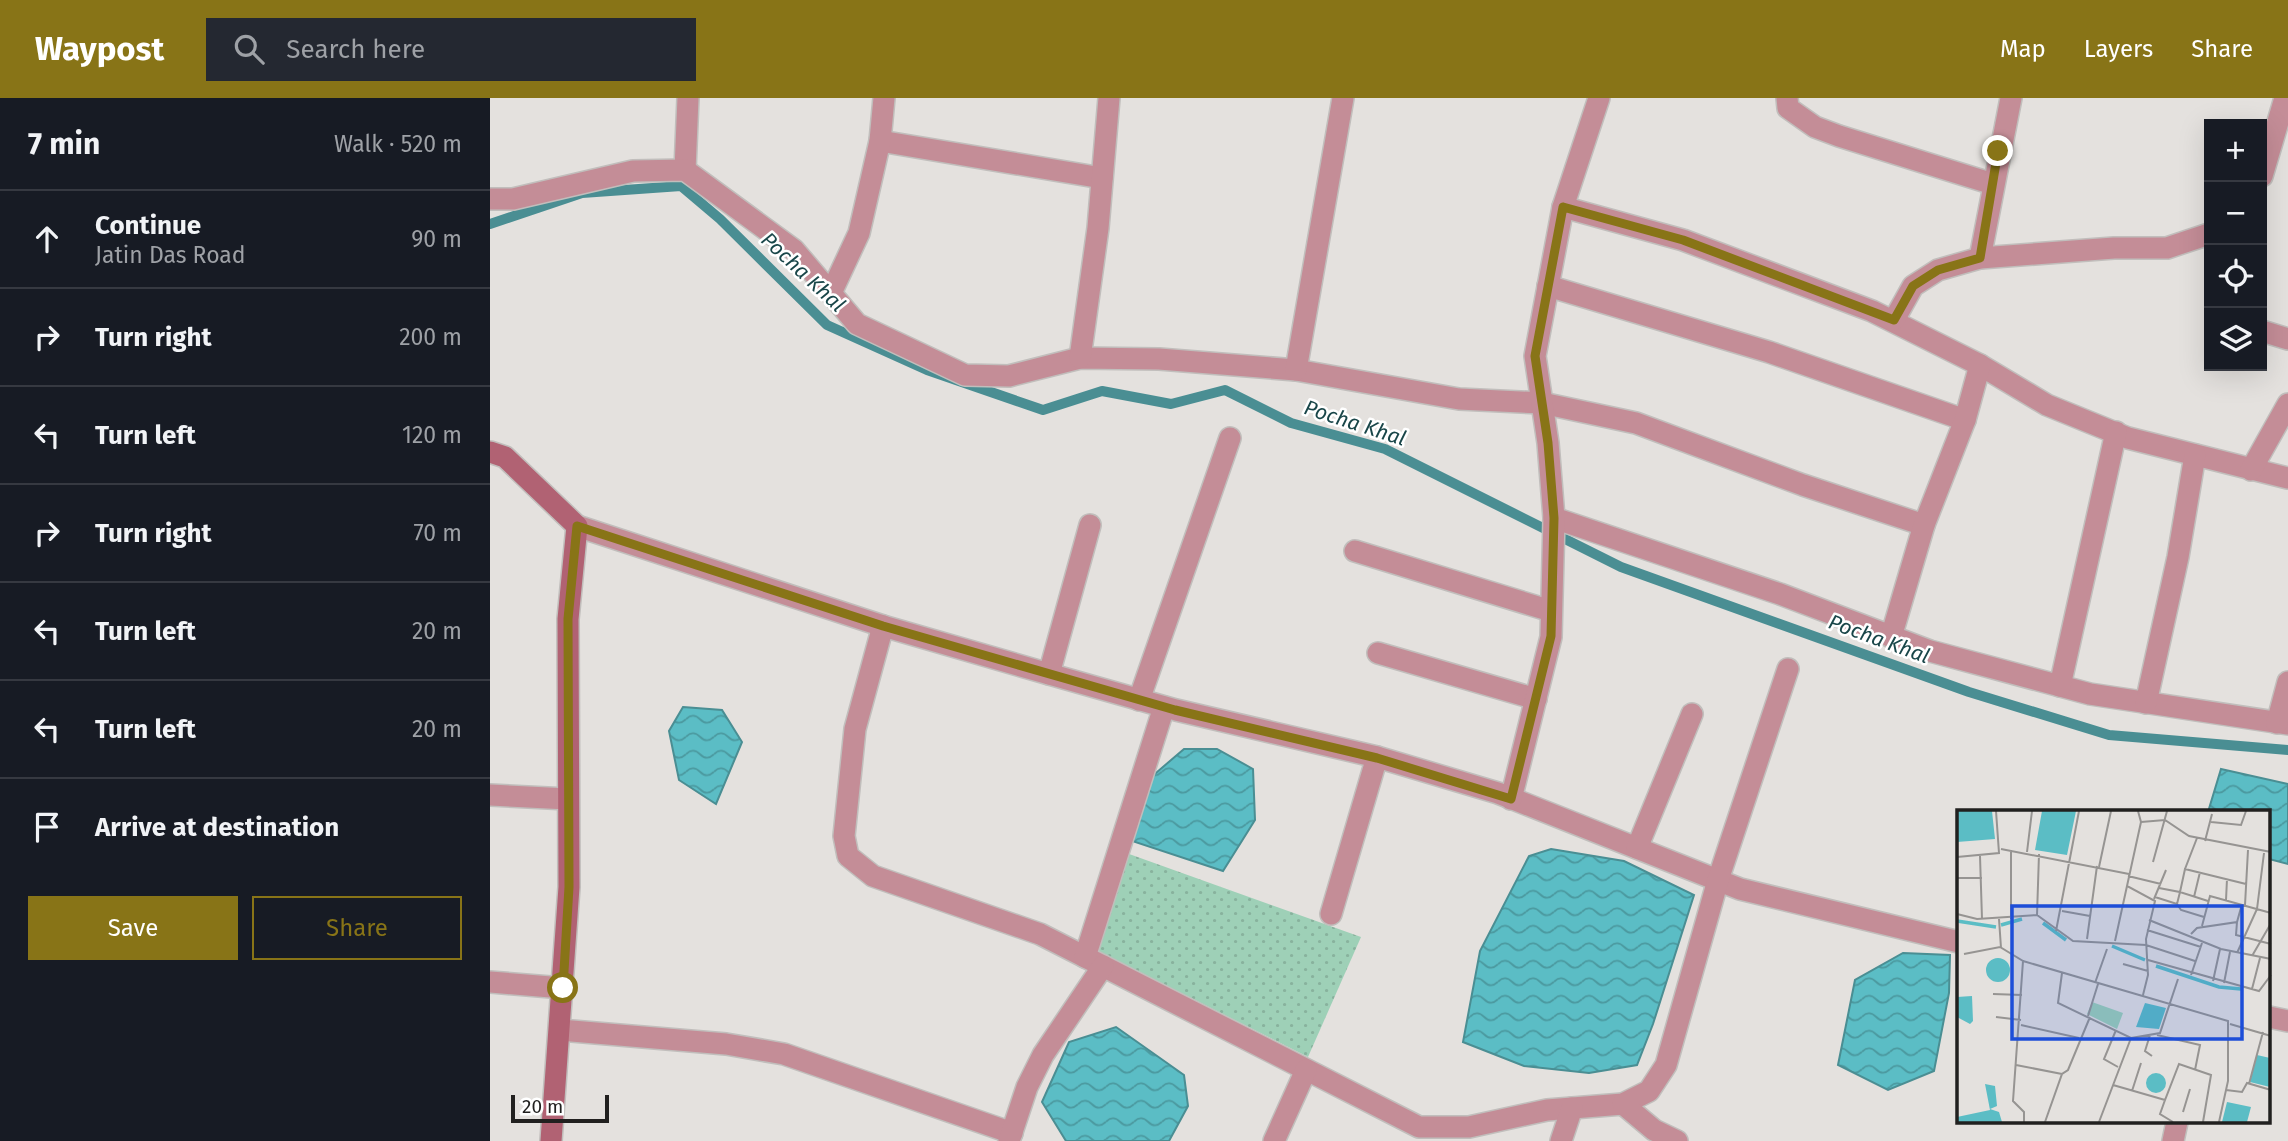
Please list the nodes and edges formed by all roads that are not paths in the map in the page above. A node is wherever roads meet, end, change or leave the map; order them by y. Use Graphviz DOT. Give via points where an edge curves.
graph roads {
  1 [pos="688,98"];
  2 [pos="884,98"];
  3 [pos="1110,98"];
  4 [pos="1343,98"];
  5 [pos="1599,98"];
  6 [pos="1787,98"];
  7 [pos="2011,98"];
  8 [pos="2286,98"];
  9 [pos="880,141"];
  10 [pos="2267,160"];
  11 [pos="685,170"];
  12 [pos="1102,178"];
  13 [pos="1993,184"];
  14 [pos="490,199"];
  15 [pos="1563,207"];
  16 [pos="2204,235"];
  17 [pos="1980,258"];
  18 [pos="1548,286"];
  19 [pos="831,293"];
  20 [pos="1894,320"];
  21 [pos="2267,333"];
  22 [pos="2288,339"];
  23 [pos="1080,358"];
  24 [pos="1980,365"];
  25 [pos="1296,370"];
  26 [pos="1542,403"];
  27 [pos="2288,404"];
  28 [pos="1965,419"];
  29 [pos="2116,432"];
  30 [pos="1230,438"];
  31 [pos="490,452"];
  32 [pos="2195,455"];
  33 [pos="2251,470"];
  34 [pos="2288,478"];
  35 [pos="1090,525"];
  36 [pos="1924,525"];
  37 [pos="577,526"];
  38 [pos="1553,527"];
  39 [pos="1355,551"];
  40 [pos="1551,611"];
  41 [pos="883,626"];
  42 [pos="1891,636"];
  43 [pos="1378,653"];
  44 [pos="1788,668"];
  45 [pos="1049,674"];
  46 [pos="2288,682"];
  47 [pos="2060,686"];
  48 [pos="1536,699"];
  49 [pos="1139,700"];
  50 [pos="2146,703"];
  51 [pos="1164,707"];
  52 [pos="1692,714"];
  53 [pos="2283,724"];
  54 [pos="1377,758"];
  55 [pos="490,795"];
  56 [pos="568,799"];
  57 [pos="1511,799"];
  58 [pos="1637,848"];
  59 [pos="1718,880"];
  60 [pos="1331,914"];
  61 [pos="1957,942"];
  62 [pos="1094,962"];
  63 [pos="490,982"];
  64 [pos="563,988"];
  65 [pos="2270,1017"];
  66 [pos="2288,1021"];
  67 [pos="560,1030"];
  68 [pos="1306,1070"];
  69 [pos="1623,1104"];
  70 [pos="1572,1108"];
  71 [pos="1417,1134"];
  72 [pos="1010,1137"];
  73 [pos="551,1141"];
  74 [pos="1274,1141"];
  75 [pos="1561,1141"];
  76 [pos="1677,1141"];
  1 -- 11 [label="street"];
  2 -- 9 [label="street"];
  3 -- 12 [label="street"];
  4 -- 25 [label="street"];
  5 -- 15 [label="street"];
  6 -- 13 [label="street" via="1788,108 1815,127"];
  7 -- 13 [label="street"];
  8 -- 10 [label="street"];
  9 -- 12 [label="street"];
  9 -- 19 [label="street" via="859,233"];
  11 -- 14 [label="street" via="634,171 513,199"];
  11 -- 19 [label="street" via="794,250"];
  12 -- 23 [label="street"];
  13 -- 17 [label="street"];
  15 -- 18 [label="street"];
  15 -- 20 [label="street" via="1683,240"];
  16 -- 17 [label="street" via="2167,248"];
  17 -- 20 [label="street" via="1938,270 1913,286"];
  18 -- 26 [label="street" via="1535,356"];
  18 -- 28 [label="street" via="1769,352"];
  19 -- 23 [label="street" via="857,324 965,374 1009,376"];
  20 -- 24 [label="street"];
  21 -- 22 [label="street"];
  23 -- 25 [label="street"];
  24 -- 28 [label="street"];
  24 -- 29 [label="street" via="2047,405"];
  25 -- 26 [label="street" via="1446,397"];
  26 -- 36 [label="street" via="1636,423"];
  26 -- 38 [label="street"];
  27 -- 33 [label="street"];
  28 -- 36 [label="street"];
  29 -- 32 [label="street"];
  29 -- 47 [label="street"];
  30 -- 49 [label="street"];
  31 -- 37 [label="street" via="505,457"];
  32 -- 33 [label="street"];
  32 -- 50 [label="street"];
  33 -- 34 [label="street"];
  35 -- 45 [label="street"];
  36 -- 42 [label="street"];
  37 -- 41 [label="street"];
  37 -- 56 [label="street" via="568,619"];
  38 -- 40 [label="street"];
  38 -- 42 [label="street" via="1780,594"];
  39 -- 40 [label="street"];
  40 -- 48 [label="street" via="1551,636"];
  41 -- 45 [label="street"];
  41 -- 62 [label="street" via="855,729 844,836 848,856 873,876 1040,934"];
  42 -- 47 [label="street"];
  43 -- 48 [label="street"];
  44 -- 59 [label="street"];
  45 -- 49 [label="street"];
  46 -- 53 [label="street"];
  47 -- 50 [label="street"];
  48 -- 57 [label="street"];
  49 -- 51 [label="street"];
  50 -- 53 [label="street"];
  51 -- 54 [label="street"];
  51 -- 62 [label="street"];
  52 -- 58 [label="street"];
  54 -- 57 [label="street"];
  54 -- 60 [label="street"];
  55 -- 56 [label="street"];
  56 -- 64 [label="street"];
  57 -- 58 [label="street"];
  58 -- 59 [label="street"];
  59 -- 61 [label="street"];
  59 -- 69 [label="street" via="1666,1065 1649,1091"];
  62 -- 68 [label="street"];
  62 -- 72 [label="street" via="1027,1087"];
  63 -- 64 [label="street"];
  64 -- 67 [label="street"];
  65 -- 66 [label="street"];
  67 -- 72 [label="street" via="726,1044 784,1054"];
  67 -- 73 [label="street"];
  68 -- 71 [label="street"];
  68 -- 74 [label="street"];
  69 -- 70 [label="street"];
  69 -- 76 [label="street" via="1654,1130"];
  70 -- 71 [label="street"];
  70 -- 75 [label="street"];
}
